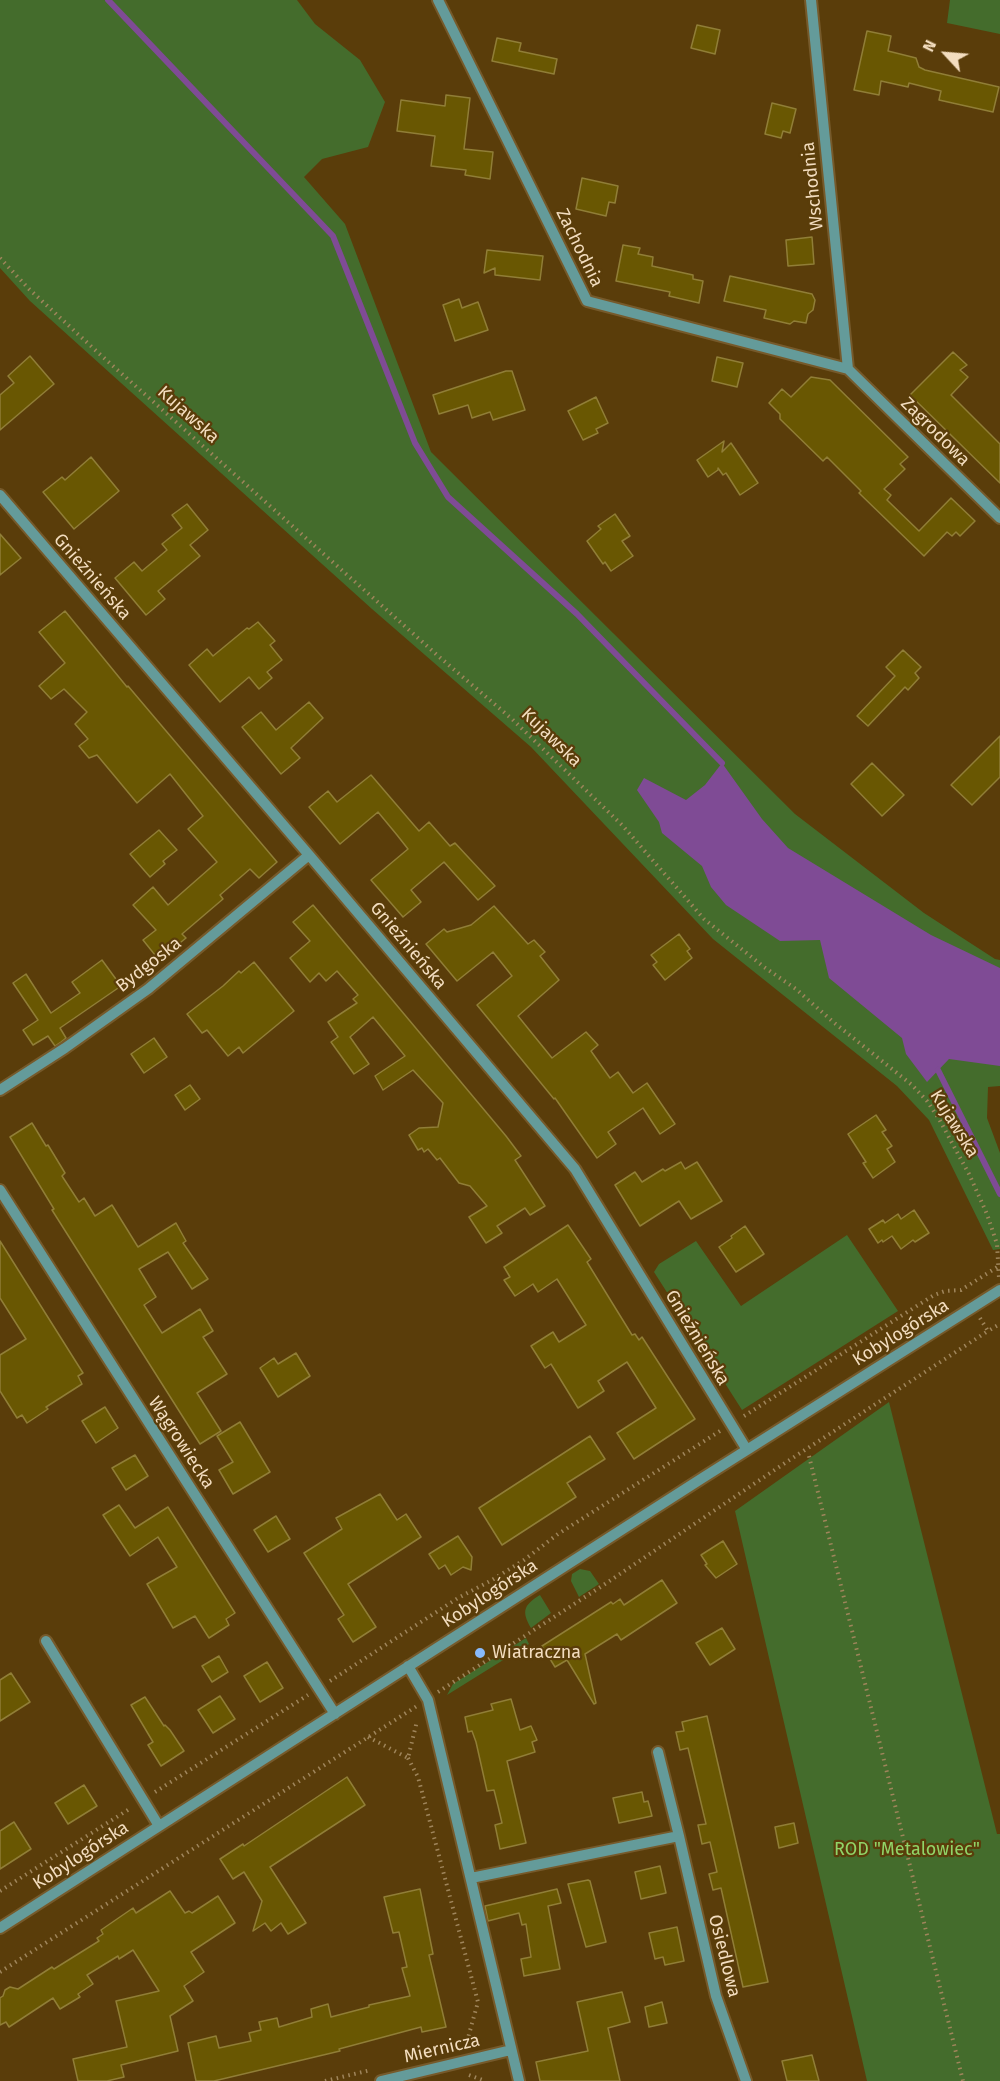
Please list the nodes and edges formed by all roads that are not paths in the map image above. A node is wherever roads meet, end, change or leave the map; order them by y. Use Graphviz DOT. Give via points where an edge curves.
graph roads {
  1 [pos="438,0"];
  2 [pos="811,0"];
  3 [pos="848,369"];
  4 [pos="0,495"];
  5 [pos="1000,518"];
  6 [pos="309,855"];
  7 [pos="0,1090"];
  8 [pos="0,1190"];
  9 [pos="1000,1290"];
  10 [pos="747,1450"];
  11 [pos="46,1641"];
  12 [pos="408,1666"];
  13 [pos="334,1714"];
  14 [pos="658,1752"];
  15 [pos="159,1826"];
  16 [pos="679,1836"];
  17 [pos="471,1878"];
  18 [pos="0,1928"];
  19 [pos="512,2050"];
  20 [pos="381,2081"];
  21 [pos="519,2081"];
  22 [pos="746,2081"];
  1 -- 3 [label="street, Zachodnia" via="587,301"];
  2 -- 3 [label="street, Wschodnia"];
  3 -- 5 [label="street, Zagrodowa"];
  4 -- 6 [label="street, Gnieźnieńska"];
  6 -- 7 [label="street, Bydgoska" via="148,989"];
  6 -- 10 [label="street, Gnieźnieńska" via="575,1169"];
  8 -- 13 [label="street, Wągrowiecka"];
  9 -- 10 [label="street, Kobylogórska"];
  10 -- 12 [label="street, Kobylogórska"];
  11 -- 15 [label="street"];
  12 -- 13 [label="street, Kobylogórska"];
  12 -- 17 [label="street" via="428,1700"];
  13 -- 15 [label="street, Kobylogórska"];
  14 -- 16 [label="street, Osiedlowa"];
  15 -- 18 [label="street, Kobylogórska"];
  16 -- 17 [label="street"];
  16 -- 22 [label="street, Osiedlowa" via="716,1996"];
  17 -- 19 [label="street"];
  19 -- 20 [label="street, Miernicza"];
  19 -- 21 [label="street"];
}
